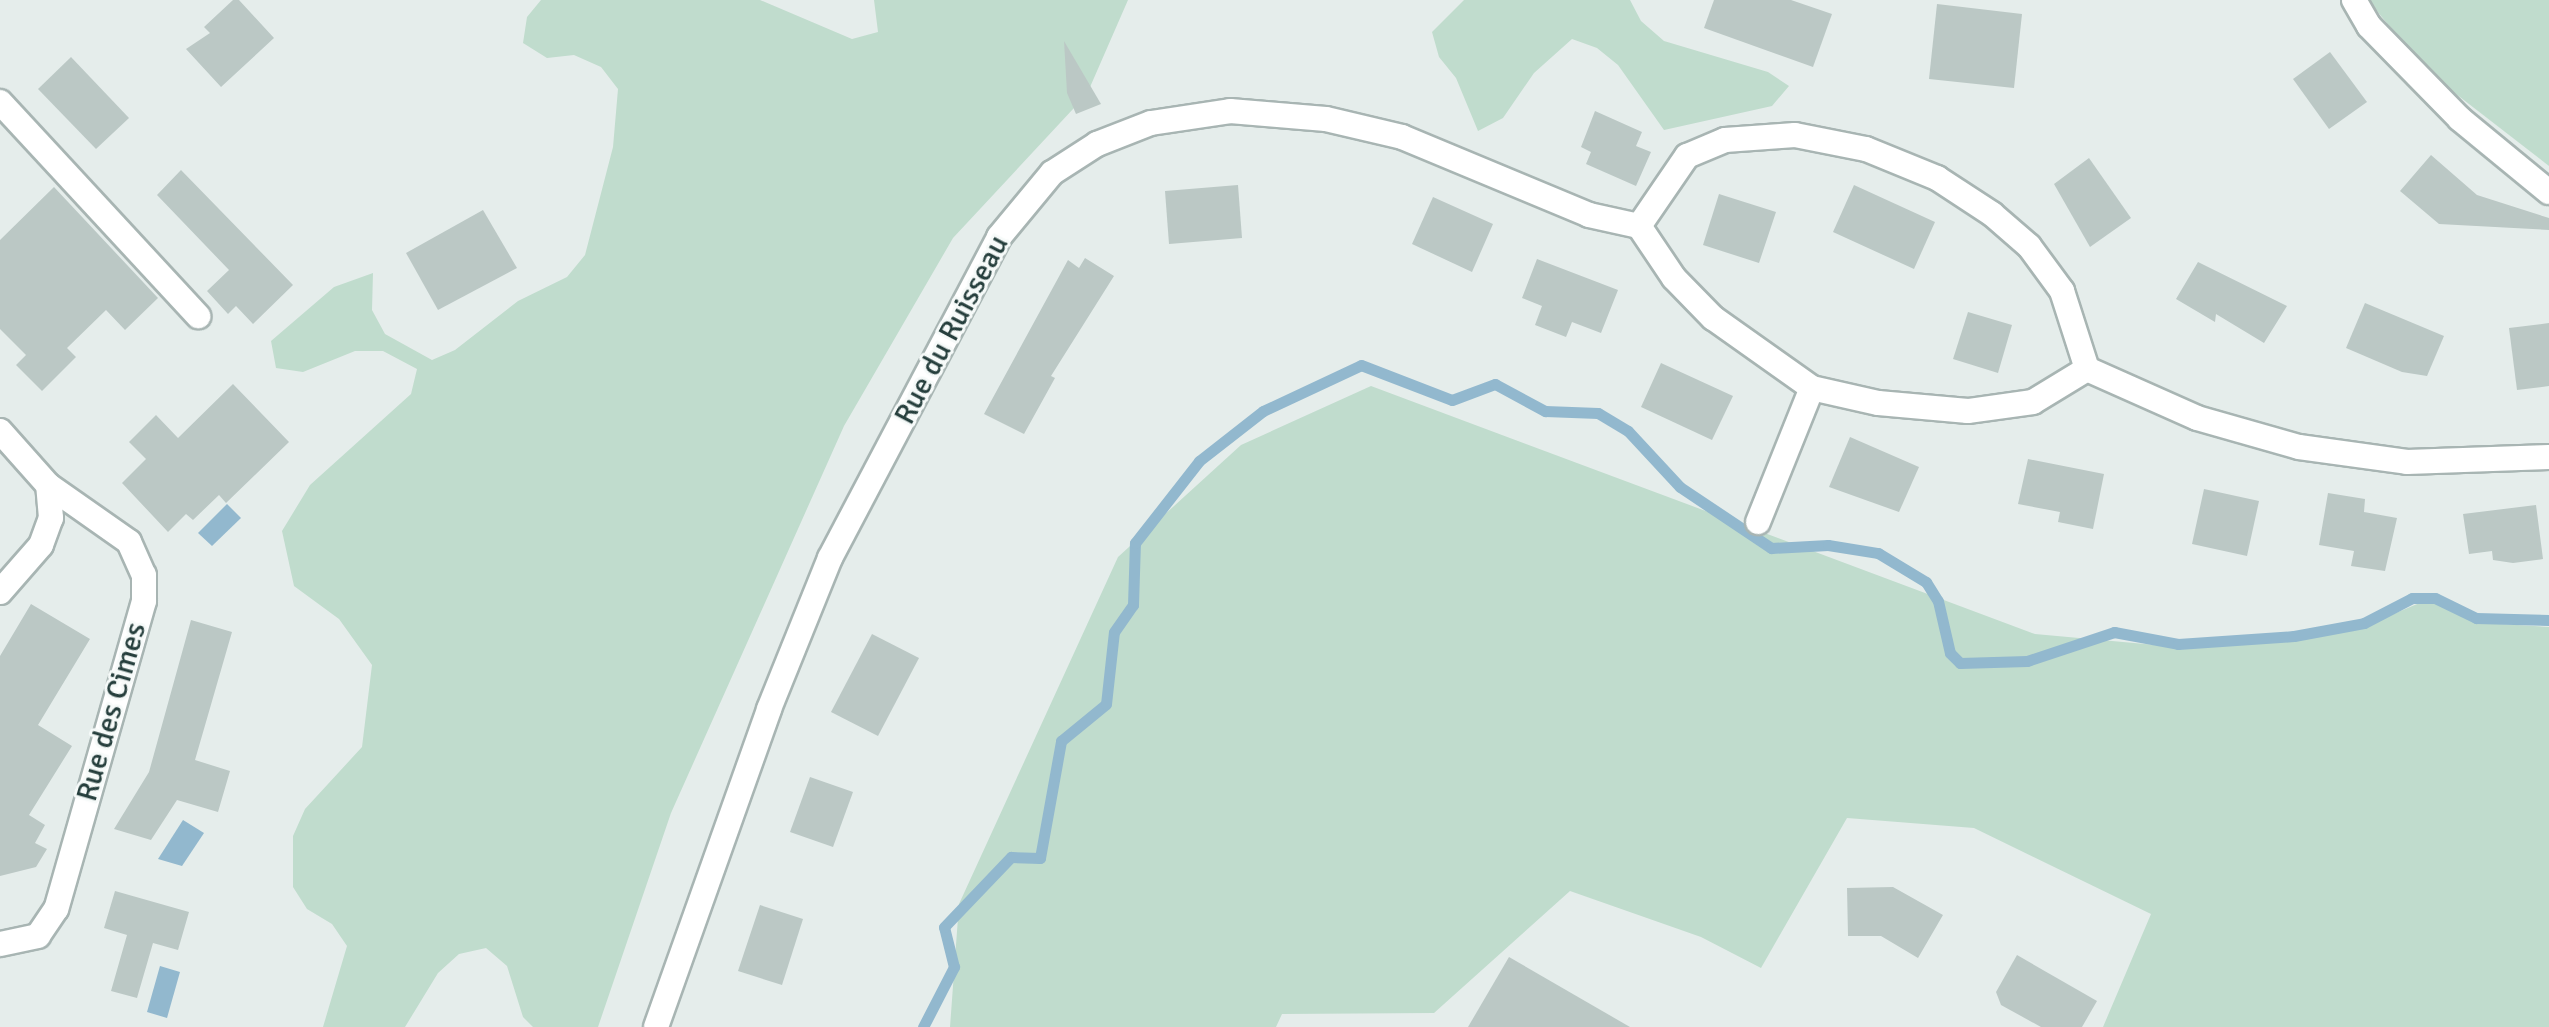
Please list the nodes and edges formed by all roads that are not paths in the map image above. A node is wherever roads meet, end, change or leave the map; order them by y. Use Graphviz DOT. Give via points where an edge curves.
graph roads {
  1 [pos="2354,0"];
  2 [pos="0,102"];
  3 [pos="2549,192"];
  4 [pos="1639,226"];
  5 [pos="198,316"];
  6 [pos="2087,369"];
  7 [pos="1812,388"];
  8 [pos="0,431"];
  9 [pos="2549,457"];
  10 [pos="48,485"];
  11 [pos="1758,522"];
  12 [pos="0,592"];
  13 [pos="0,944"];
  14 [pos="656,1027"];
  1 -- 3 [label="street" via="2369,26 2460,119"];
  2 -- 5 [label="street"];
  4 -- 6 [label="street" via="1687,156 1725,140 1795,135 1866,149 1937,178 2029,246 2062,291"];
  4 -- 7 [label="street" via="1674,278 1713,318"];
  4 -- 14 [label="street, Rue du Ruisseau" via="1589,215 1402,137 1326,119 1230,111 1151,123 1097,144 1052,173 999,237 830,558 769,709"];
  6 -- 7 [label="street" via="2033,402 1968,411 1878,403"];
  6 -- 9 [label="street" via="2197,418 2299,447 2407,462"];
  7 -- 11 [label="street"];
  8 -- 10 [label="street, Rue des Cimes"];
  10 -- 12 [label="street" via="51,518 41,545"];
  10 -- 13 [label="street, Rue des Cimes" via="129,542 144,575 144,601 56,909 38,936"];
}
